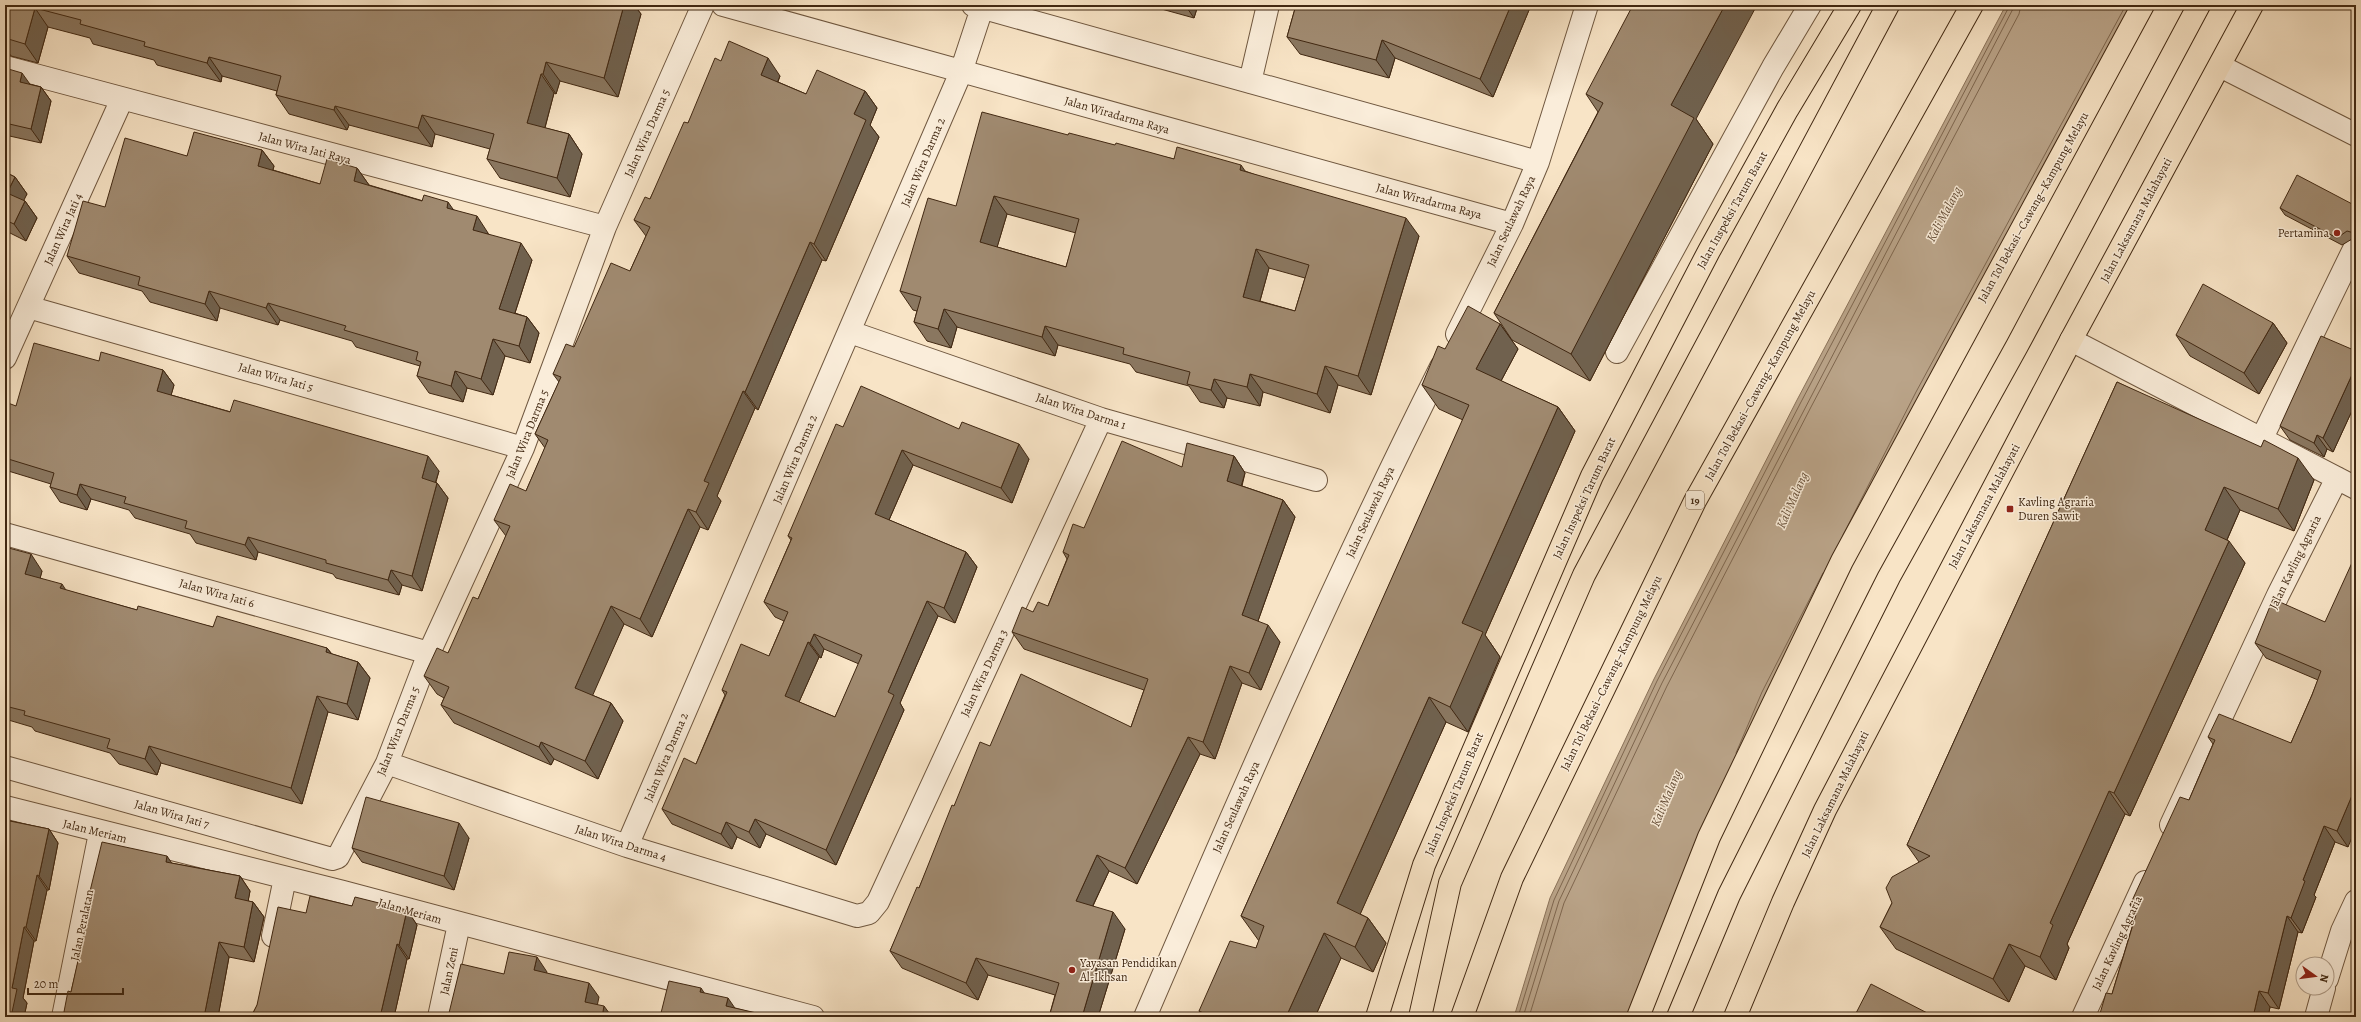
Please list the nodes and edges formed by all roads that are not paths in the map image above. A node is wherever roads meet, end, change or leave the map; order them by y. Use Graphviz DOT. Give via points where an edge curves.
graph roads {
  1 [pos="703,5"];
  2 [pos="722,5"];
  3 [pos="1268,5"];
  4 [pos="1587,5"];
  5 [pos="1810,5"];
  6 [pos="1850,5"];
  7 [pos="1888,5"];
  8 [pos="1972,5"];
  9 [pos="2143,5"];
  10 [pos="2199,5"];
  11 [pos="2252,5"];
  12 [pos="980,6"];
  13 [pos="2220,66"];
  14 [pos="5,67"];
  15 [pos="961,72"];
  16 [pos="1250,82"];
  17 [pos="122,99"];
  18 [pos="2356,135"];
  19 [pos="1538,162"];
  20 [pos="1512,224"];
  21 [pos="605,227"];
  22 [pos="2353,251"];
  23 [pos="28,307"];
  24 [pos="850,332"];
  25 [pos="2072,340"];
  26 [pos="1617,352"];
  27 [pos="5,358"];
  28 [pos="1101,419"];
  29 [pos="2262,438"];
  30 [pos="523,448"];
  31 [pos="2337,478"];
  32 [pos="1316,480"];
  33 [pos="2356,488"];
  34 [pos="5,534"];
  35 [pos="430,653"];
  36 [pos="387,763"];
  37 [pos="5,767"];
  38 [pos="5,807"];
  39 [pos="100,833"];
  40 [pos="2162,845"];
  41 [pos="627,846"];
  42 [pos="338,857"];
  43 [pos="2152,867"];
  44 [pos="285,878"];
  45 [pos="2356,901"];
  46 [pos="857,916"];
  47 [pos="459,924"];
  48 [pos="269,955"];
  49 [pos="2334,956"];
  50 [pos="671,981"];
  51 [pos="2322,996"];
  52 [pos="667,1003"];
  53 [pos="63,1017"];
  54 [pos="439,1017"];
  55 [pos="813,1017"];
  56 [pos="1145,1017"];
  57 [pos="1377,1017"];
  58 [pos="1420,1017"];
  59 [pos="1462,1017"];
  60 [pos="1638,1017"];
  61 [pos="1678,1017"];
  62 [pos="1735,1017"];
  63 [pos="2083,1017"];
  64 [pos="2316,1017"];
  1 -- 21 [label="street, Jalan Wira Darma 5"];
  2 -- 15 [label="street, Jalan Wiradarma Raya"];
  3 -- 16 [label="street"];
  4 -- 19 [label="street, Jalan Seulawah Raya"];
  5 -- 26 [label="street" via="1773,67"];
  6 -- 57 [label="main road, Jalan Inspeksi Tarum Barat" via="1787,110 1709,251 1592,476 1424,864"];
  7 -- 58 [label="main road" via="1584,575 1450,883"];
  8 -- 59 [label="main road, Jalan Tol Bekasi–Cawang–Kampung Melayu / 19" via="1695,501 1512,878"];
  9 -- 60 [label="main road, Jalan Tol Bekasi–Cawang–Kampung Melayu" via="1842,560 1709,837"];
  10 -- 61 [label="main road" via="2017,346 1889,577 1729,895"];
  11 -- 13 [label="main road, Jalan Laksamana Malahayati"];
  12 -- 15 [label="street, Jalan Wira Darma 2"];
  12 -- 16 [label="street"];
  13 -- 18 [label="street"];
  13 -- 25 [label="main road, Jalan Laksamana Malahayati"];
  14 -- 17 [label="street, Jalan Wira Jati Raya"];
  15 -- 20 [label="street, Jalan Wiradarma Raya"];
  15 -- 24 [label="street, Jalan Wira Darma 2"];
  16 -- 19 [label="street"];
  17 -- 21 [label="street, Jalan Wira Jati Raya"];
  17 -- 23 [label="street, Jalan Wira Jati 4"];
  19 -- 20 [label="street, Jalan Seulawah Raya"];
  20 -- 56 [label="street, Jalan Seulawah Raya" via="1373,502 1238,801"];
  21 -- 30 [label="street, Jalan Wira Darma 5"];
  22 -- 29 [label="street"];
  23 -- 27 [label="street, Jalan Wira Jati 4"];
  23 -- 30 [label="street, Jalan Wira Jati 5"];
  24 -- 28 [label="street, Jalan Wira Darma 1"];
  24 -- 41 [label="street, Jalan Wira Darma 2"];
  25 -- 29 [label="street"];
  25 -- 62 [label="main road, Jalan Laksamana Malahayati" via="1825,810"];
  28 -- 32 [label="street, Jalan Wira Darma 1"];
  28 -- 46 [label="street, Jalan Wira Darma 3" via="878,902 869,913"];
  29 -- 31 [label="street"];
  30 -- 35 [label="street, Jalan Wira Darma 5"];
  31 -- 33 [label="street"];
  31 -- 40 [label="street, Jalan Kavling Agraria" via="2278,595"];
  34 -- 35 [label="street, Jalan Wira Jati 6"];
  35 -- 36 [label="street, Jalan Wira Darma 5"];
  36 -- 41 [label="street, Jalan Wira Darma 4"];
  36 -- 42 [label="street, Jalan Wira Darma 5"];
  37 -- 42 [label="street, Jalan Wira Jati 7" via="332,859"];
  38 -- 39 [label="street, Jalan Meriam"];
  39 -- 44 [label="street, Jalan Meriam"];
  39 -- 53 [label="street, Jalan Peralatan"];
  41 -- 46 [label="street, Jalan Wira Darma 4"];
  43 -- 63 [label="street, Jalan Kavling Agraria"];
  44 -- 47 [label="street, Jalan Meriam"];
  44 -- 48 [label="street"];
  45 -- 49 [label="street"];
  47 -- 50 [label="street, Jalan Meriam"];
  47 -- 54 [label="street, Jalan Zeni"];
  50 -- 52 [label="street"];
  50 -- 55 [label="street, Jalan Meriam"];
  51 -- 64 [label="street"];
}
